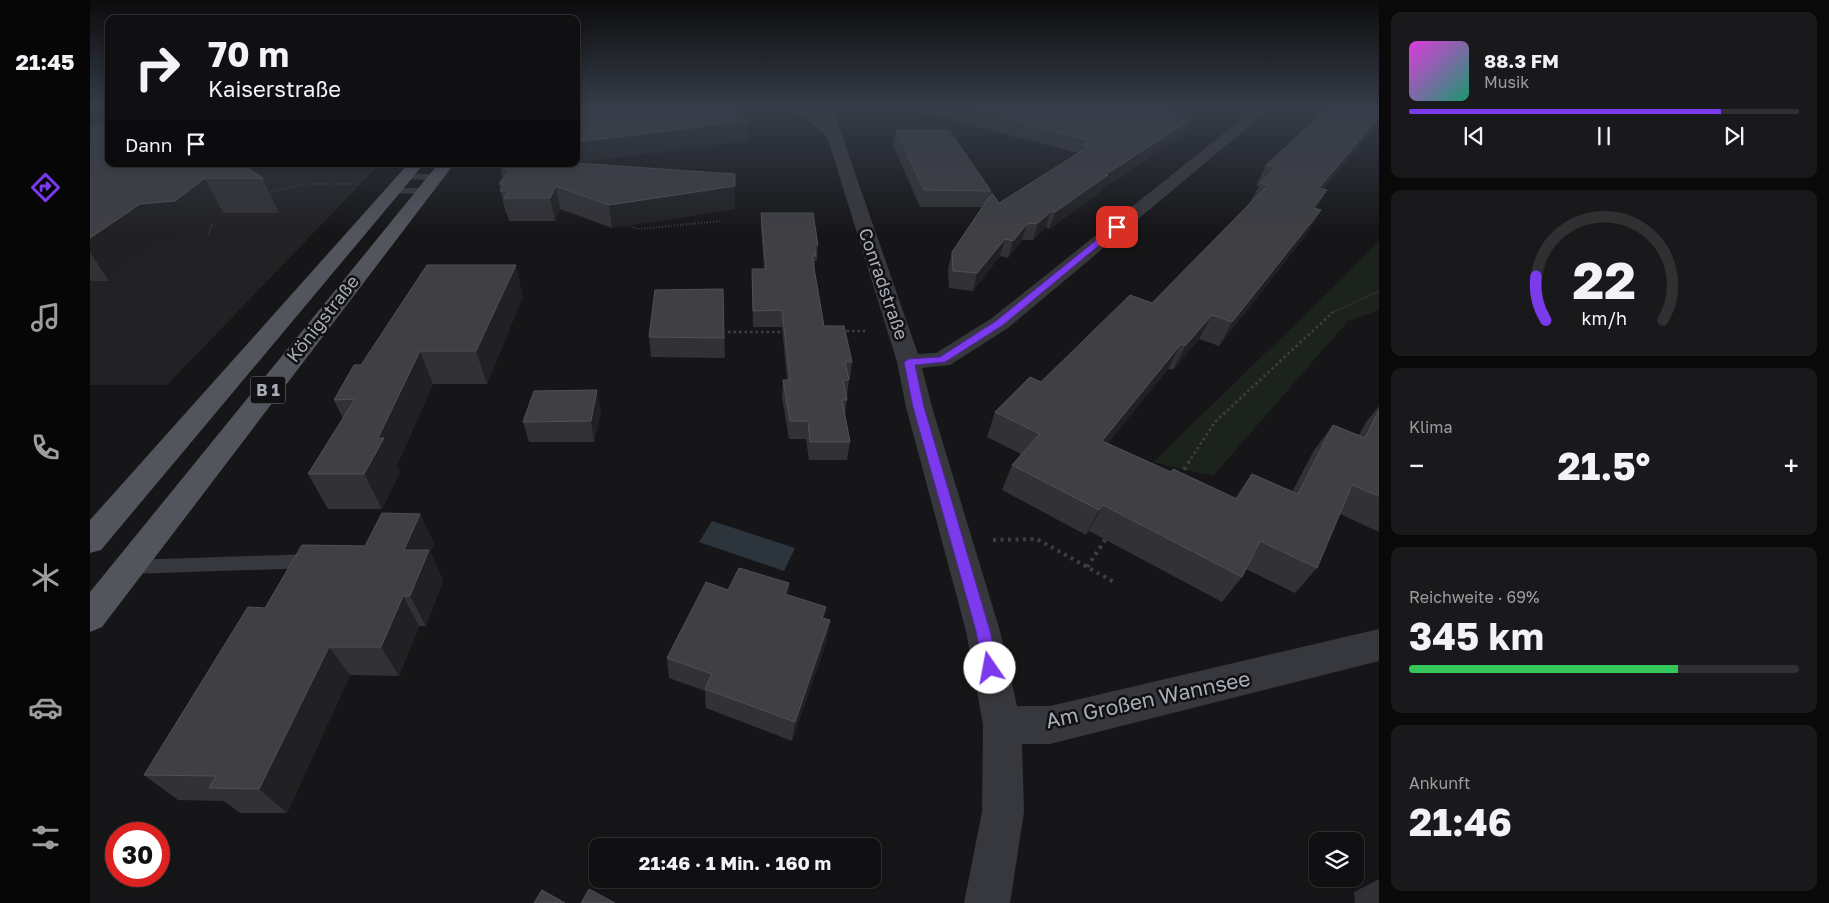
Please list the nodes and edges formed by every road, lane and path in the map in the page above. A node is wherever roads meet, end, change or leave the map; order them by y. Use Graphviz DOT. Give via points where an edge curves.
graph roads {
  1 [pos="839,149"];
  2 [pos="1212,149"];
  3 [pos="419,177"];
  4 [pos="368,184"];
  5 [pos="263,193"];
  6 [pos="216,214"];
  7 [pos="720,221"];
  8 [pos="622,223"];
  9 [pos="209,234"];
  10 [pos="1379,291"];
  11 [pos="838,331"];
  12 [pos="868,331"];
  13 [pos="728,332"];
  14 [pos="788,332"];
  15 [pos="909,362"];
  16 [pos="1178,479"];
  17 [pos="1109,534"];
  18 [pos="956,540"];
  19 [pos="90,541"];
  20 [pos="328,561"];
  21 [pos="1087,566"];
  22 [pos="129,567"];
  23 [pos="1114,582"];
  24 [pos="90,617"];
  25 [pos="1379,645"];
  26 [pos="1002,725"];
  27 [pos="987,903"];
  1 -- 15 [label="street, Conradstraße"];
  2 -- 15 [label="street" via="1000,323 942,360"];
  3 -- 19 [label="main road, Königstraße / B 1"];
  3 -- 22 [label="main road, Königstraße / B 1"];
  4 -- 5 [label="path" via="306,184"];
  6 -- 9 [label="path"];
  7 -- 8 [label="path" via="638,229"];
  10 -- 16 [label="path" via="1328,314 1215,422"];
  11 -- 12 [label="path"];
  13 -- 14 [label="path"];
  15 -- 18 [label="street, Conradstraße"];
  17 -- 21 [label="path"];
  18 -- 21 [label="path" via="1037,539"];
  18 -- 26 [label="street, Conradstraße" via="983,631"];
  20 -- 22 [label="lane"];
  21 -- 23 [label="path"];
  22 -- 24 [label="main road, Königstraße / B 1"];
  25 -- 26 [label="street, Am Großen Wannsee" via="1050,725"];
  26 -- 27 [label="street" via="1002,812"];
}
